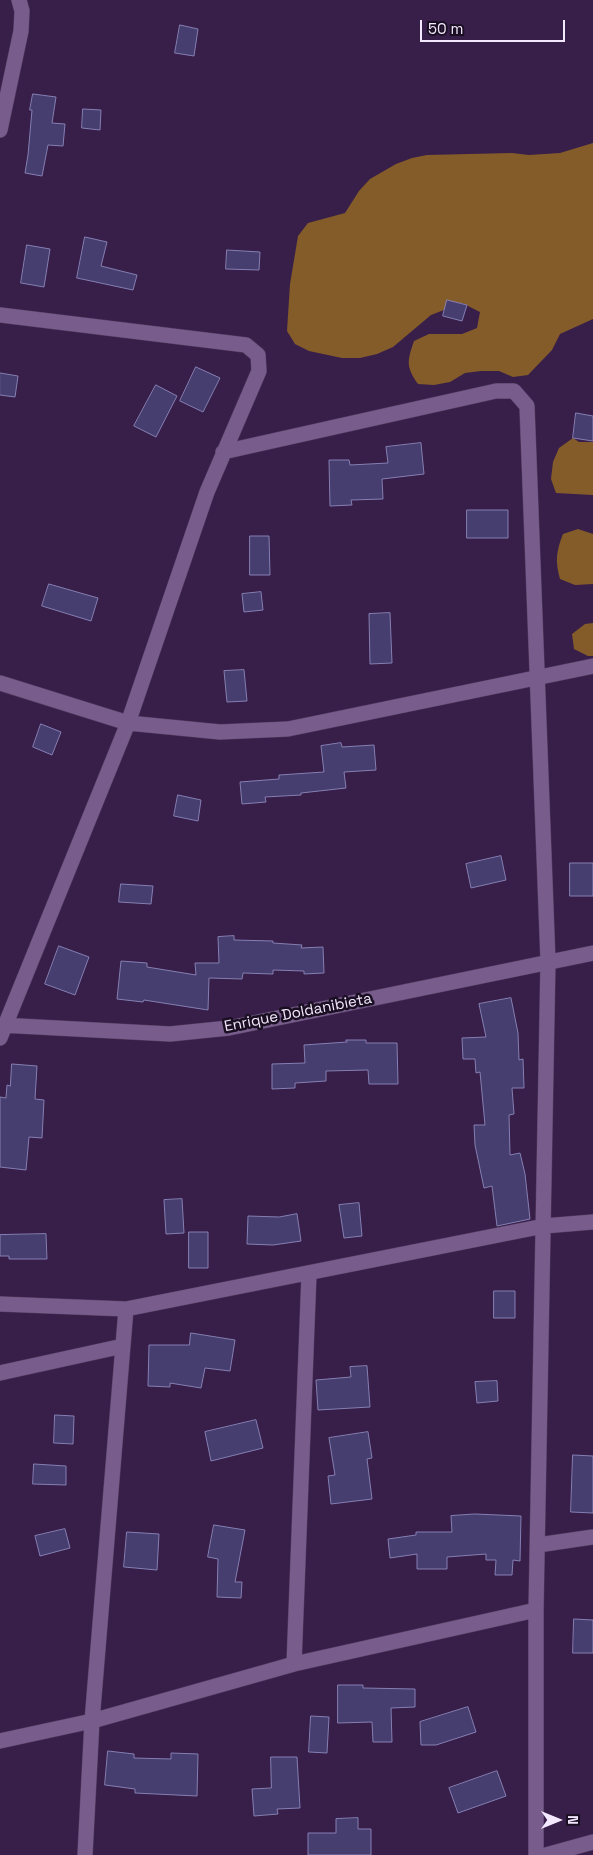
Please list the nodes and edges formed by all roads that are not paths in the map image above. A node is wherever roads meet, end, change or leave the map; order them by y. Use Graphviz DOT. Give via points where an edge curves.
graph roads {
  1 [pos="19,0"];
  2 [pos="0,130"];
  3 [pos="0,315"];
  4 [pos="223,452"];
  5 [pos="593,666"];
  6 [pos="538,676"];
  7 [pos="0,682"];
  8 [pos="128,723"];
  9 [pos="593,953"];
  10 [pos="548,962"];
  11 [pos="2,1029"];
  12 [pos="593,1222"];
  13 [pos="544,1226"];
  14 [pos="309,1274"];
  15 [pos="0,1304"];
  16 [pos="126,1309"];
  17 [pos="124,1346"];
  18 [pos="0,1373"];
  19 [pos="593,1537"];
  20 [pos="538,1545"];
  21 [pos="536,1610"];
  22 [pos="294,1664"];
  23 [pos="92,1721"];
  24 [pos="0,1741"];
  25 [pos="593,1842"];
  26 [pos="85,1855"];
  27 [pos="536,1855"];
  28 [pos="546,1855"];
  1 -- 2 [label="street" via="21,31"];
  3 -- 4 [label="street" via="246,345 258,355 259,371"];
  4 -- 6 [label="street" via="496,391 514,391 528,406"];
  4 -- 8 [label="street"];
  5 -- 6 [label="street"];
  6 -- 8 [label="street" via="288,728 220,732"];
  6 -- 10 [label="street"];
  7 -- 8 [label="street"];
  8 -- 11 [label="street"];
  9 -- 10 [label="street, Enrique Doldanibieta"];
  10 -- 11 [label="street, Enrique Doldanibieta" via="229,1028 170,1034"];
  10 -- 13 [label="street"];
  12 -- 13 [label="street"];
  13 -- 14 [label="street"];
  13 -- 20 [label="street"];
  14 -- 16 [label="street"];
  14 -- 22 [label="street"];
  15 -- 16 [label="street"];
  16 -- 17 [label="street"];
  17 -- 18 [label="street"];
  17 -- 23 [label="street"];
  19 -- 20 [label="street"];
  20 -- 21 [label="street"];
  21 -- 22 [label="street"];
  21 -- 27 [label="street"];
  22 -- 23 [label="street"];
  23 -- 24 [label="street"];
  23 -- 26 [label="street"];
  25 -- 28 [label="street"];
}
